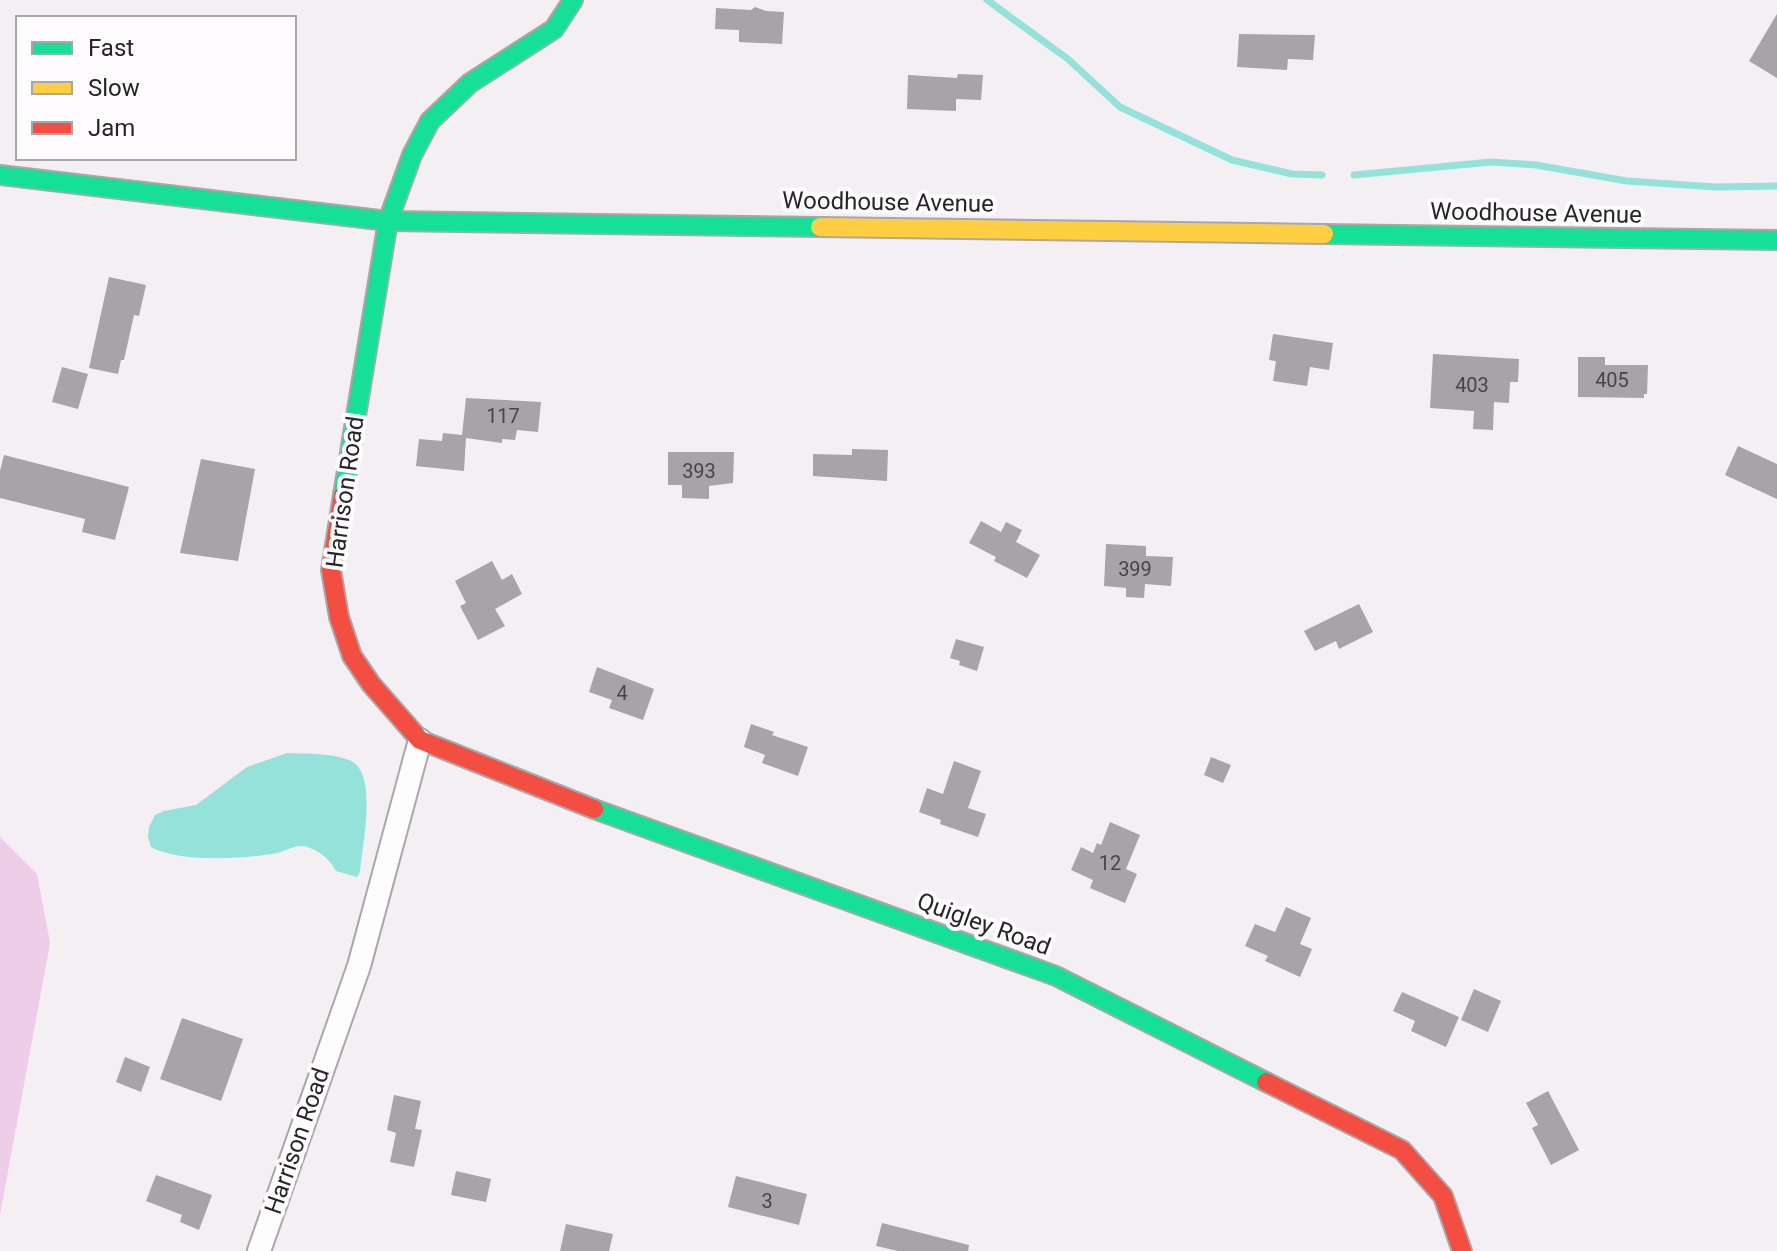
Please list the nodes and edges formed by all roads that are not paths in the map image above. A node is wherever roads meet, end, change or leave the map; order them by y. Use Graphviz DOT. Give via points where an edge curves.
graph roads {
  1 [pos="573,0"];
  2 [pos="0,175"];
  3 [pos="388,221"];
  4 [pos="1777,240"];
  5 [pos="420,740"];
  6 [pos="259,1251"];
  7 [pos="1462,1251"];
  1 -- 3 [label="street, Harrison Road" via="554,29 470,83 430,121"];
  2 -- 3 [label="street, Woodhouse Avenue"];
  3 -- 4 [label="street, Woodhouse Avenue"];
  3 -- 5 [label="street, Harrison Road" via="331,570 352,656"];
  5 -- 6 [label="street, Harrison Road" via="359,966"];
  5 -- 7 [label="street, Quigley Road" via="551,793 1056,976 1402,1150 1443,1196"];
}
